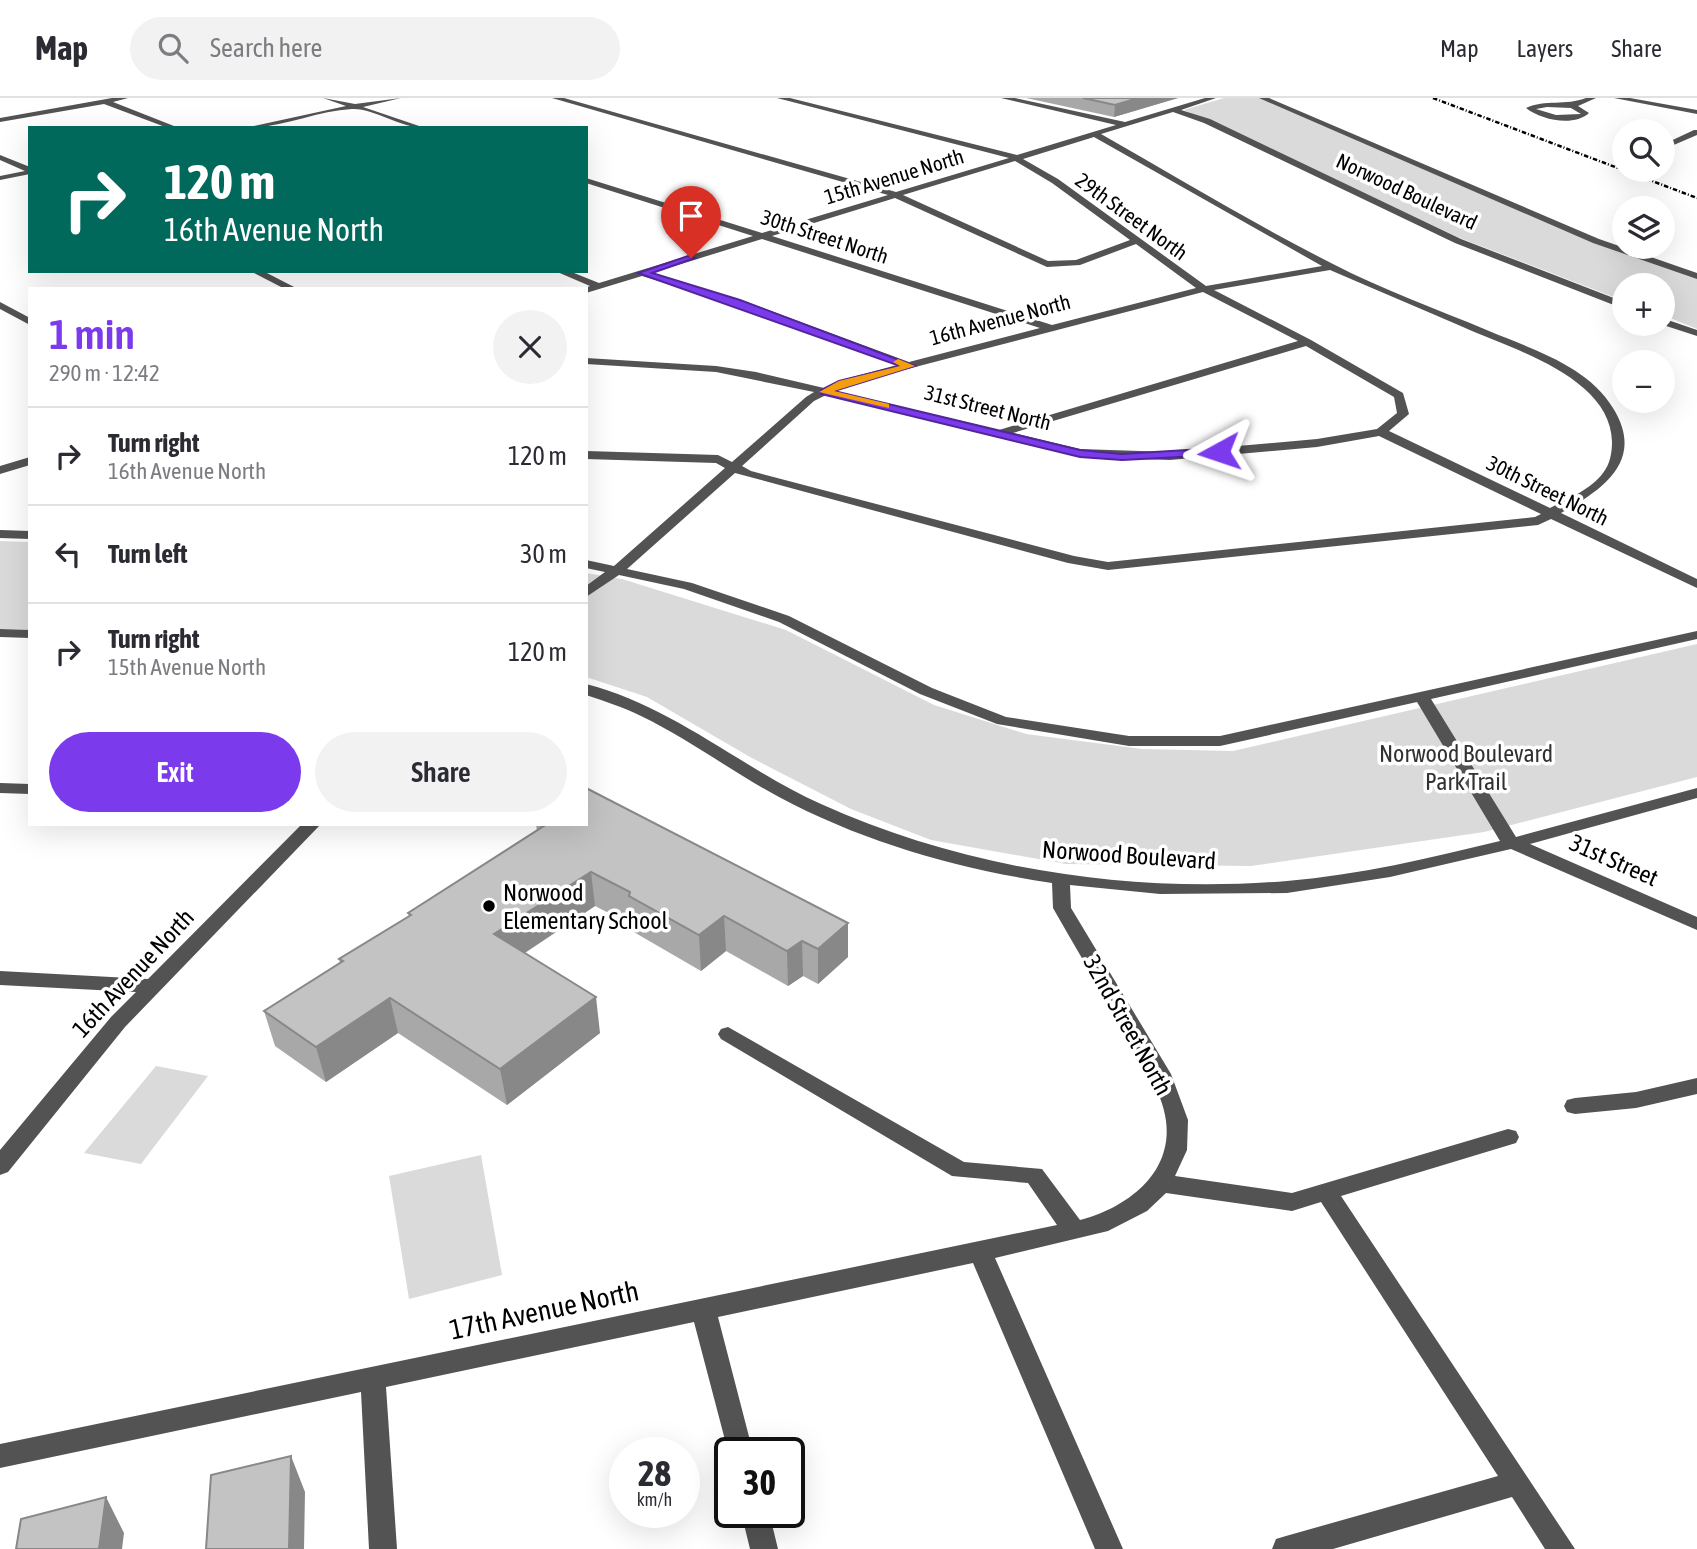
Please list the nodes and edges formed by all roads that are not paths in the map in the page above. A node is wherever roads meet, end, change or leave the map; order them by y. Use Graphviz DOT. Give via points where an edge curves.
graph roads {
  1 [pos="94,98"];
  2 [pos="124,98"];
  3 [pos="327,98"];
  4 [pos="397,98"];
  5 [pos="556,98"];
  6 [pos="781,98"];
  7 [pos="1005,98"];
  8 [pos="1213,98"];
  9 [pos="1263,98"];
  10 [pos="1592,98"];
  11 [pos="1618,98"];
  12 [pos="105,102"];
  13 [pos="1572,106"];
  14 [pos="355,107"];
  15 [pos="1174,110"];
  16 [pos="1697,112"];
  17 [pos="0,120"];
  18 [pos="1126,125"];
  19 [pos="170,126"];
  20 [pos="259,126"];
  21 [pos="415,126"];
  22 [pos="1697,132"];
  23 [pos="1095,134"];
  24 [pos="1675,142"];
  25 [pos="0,157"];
  26 [pos="1017,158"];
  27 [pos="28,170"];
  28 [pos="28,171"];
  29 [pos="0,178"];
  30 [pos="588,181"];
  31 [pos="894,196"];
  32 [pos="762,236"];
  33 [pos="1136,241"];
  34 [pos="1331,267"];
  35 [pos="259,273"];
  36 [pos="565,273"];
  37 [pos="643,273"];
  38 [pos="1697,276"];
  39 [pos="599,286"];
  40 [pos="289,287"];
  41 [pos="588,289"];
  42 [pos="1203,289"];
  43 [pos="1612,301"];
  44 [pos="0,305"];
  45 [pos="28,321"];
  46 [pos="1675,325"];
  47 [pos="1052,328"];
  48 [pos="1697,333"];
  49 [pos="1307,342"];
  50 [pos="588,361"];
  51 [pos="910,366"];
  52 [pos="825,392"];
  53 [pos="1381,432"];
  54 [pos="1001,433"];
  55 [pos="588,455"];
  56 [pos="28,462"];
  57 [pos="734,467"];
  58 [pos="0,470"];
  59 [pos="1551,513"];
  60 [pos="0,534"];
  61 [pos="28,535"];
  62 [pos="588,564"];
  63 [pos="619,569"];
  64 [pos="1697,584"];
  65 [pos="588,592"];
  66 [pos="0,633"];
  67 [pos="28,634"];
  68 [pos="1697,635"];
  69 [pos="588,690"];
  70 [pos="1421,696"];
  71 [pos="0,788"];
  72 [pos="28,789"];
  73 [pos="1697,793"];
  74 [pos="311,826"];
  75 [pos="1510,842"];
  76 [pos="1061,879"];
  77 [pos="1697,924"];
  78 [pos="0,978"];
  79 [pos="153,986"];
  80 [pos="728,1034"];
  81 [pos="1697,1086"];
  82 [pos="1575,1106"];
  83 [pos="1508,1137"];
  84 [pos="0,1166"];
  85 [pos="1161,1183"];
  86 [pos="1327,1193"];
  87 [pos="1100,1224"];
  88 [pos="1075,1231"];
  89 [pos="980,1252"];
  90 [pos="703,1308"];
  91 [pos="373,1379"];
  92 [pos="736,1437"];
  93 [pos="0,1456"];
  94 [pos="1518,1483"];
  95 [pos="759,1528"];
  96 [pos="383,1549"];
  97 [pos="764,1549"];
  98 [pos="1109,1549"];
  99 [pos="1286,1549"];
  100 [pos="1562,1549"];
  1 -- 12 [label="street"];
  2 -- 12 [label="street"];
  3 -- 14 [label="street"];
  4 -- 14 [label="street"];
  5 -- 31 [label="street"];
  6 -- 26 [label="street, 29th Street North"];
  7 -- 18 [label="street"];
  8 -- 15 [label="street, 15th Avenue North"];
  9 -- 38 [label="street, Norwood Boulevard" via="1596,241"];
  10 -- 13 [label="street"];
  11 -- 16 [label="street"];
  12 -- 17 [label="street"];
  12 -- 19 [label="street"];
  13 -- 13 [label="street" via="1547,105 1530,108 1556,117 1584,115"];
  14 -- 20 [label="street"];
  14 -- 21 [label="street"];
  15 -- 18 [label="street, 15th Avenue North"];
  15 -- 43 [label="street, Norwood Boulevard" via="1208,121 1458,241"];
  18 -- 23 [label="street, 15th Avenue North"];
  22 -- 24 [label="street"];
  23 -- 26 [label="street, 15th Avenue North"];
  23 -- 34 [label="street"];
  25 -- 27 [label="street"];
  26 -- 31 [label="street, 15th Avenue North"];
  26 -- 33 [label="street, 29th Street North"];
  28 -- 29 [label="street"];
  30 -- 32 [label="street, 30th Street North"];
  31 -- 32 [label="street, 15th Avenue North"];
  31 -- 33 [label="street" via="1054,265 1077,263"];
  32 -- 37 [label="street, 15th Avenue North"];
  32 -- 47 [label="street, 30th Street North"];
  33 -- 42 [label="street, 29th Street North"];
  34 -- 42 [label="street, 16th Avenue North"];
  34 -- 59 [label="street" via="1543,358 1591,387 1606,404 1621,443 1611,472 1597,486"];
  35 -- 40 [label="street"];
  36 -- 39 [label="street"];
  37 -- 39 [label="street, 15th Avenue North"];
  37 -- 51 [label="street" via="737,302"];
  39 -- 41 [label="street, 15th Avenue North"];
  42 -- 47 [label="street, 16th Avenue North"];
  42 -- 49 [label="street, 29th Street North"];
  44 -- 45 [label="street"];
  46 -- 48 [label="street"];
  47 -- 51 [label="street, 16th Avenue North"];
  49 -- 53 [label="street, 29th Street North" via="1399,395 1403,414"];
  49 -- 54 [label="street"];
  50 -- 52 [label="street, 31st Street North" via="716,369"];
  51 -- 52 [label="street, 16th Avenue North" via="842,383"];
  52 -- 54 [label="street, 31st Street North"];
  52 -- 57 [label="street, 16th Avenue North" via="810,399"];
  53 -- 54 [label="street, 31st Street North" via="1317,443 1122,457 1080,453"];
  53 -- 59 [label="street, 30th Street North"];
  55 -- 57 [label="street" via="718,459"];
  56 -- 58 [label="street"];
  57 -- 59 [label="street" via="1108,566 1538,521"];
  57 -- 63 [label="street, 16th Avenue North"];
  59 -- 64 [label="street, 30th Street North"];
  60 -- 61 [label="street"];
  62 -- 63 [label="street"];
  63 -- 65 [label="street, 16th Avenue North"];
  63 -- 70 [label="street" via="784,619 926,691 1003,721 1116,739 1220,741"];
  66 -- 67 [label="street"];
  68 -- 70 [label="street"];
  69 -- 76 [label="street, Norwood Boulevard" via="646,712 779,791 853,824 923,849"];
  70 -- 75 [label="street"];
  71 -- 72 [label="street"];
  73 -- 75 [label="street, Norwood Boulevard"];
  74 -- 79 [label="street, 16th Avenue North"];
  75 -- 76 [label="street, Norwood Boulevard" via="1345,880 1274,887 1162,888"];
  75 -- 77 [label="street, 31st Street"];
  76 -- 85 [label="street, 32nd Street North" via="1062,908 1160,1074 1177,1120 1176,1150"];
  78 -- 79 [label="street"];
  79 -- 84 [label="street, 16th Avenue North"];
  80 -- 88 [label="street" via="960,1170 1034,1175"];
  81 -- 82 [label="street" via="1636,1100"];
  83 -- 86 [label="street"];
  85 -- 86 [label="street" via="1292,1202"];
  85 -- 87 [label="street, 32nd Street North" via="1139,1205"];
  86 -- 94 [label="street"];
  87 -- 88 [label="street, 17th Avenue North"];
  88 -- 89 [label="street, 17th Avenue North"];
  89 -- 90 [label="street, 17th Avenue North"];
  89 -- 98 [label="street"];
  90 -- 91 [label="street, 17th Avenue North"];
  90 -- 92 [label="street"];
  91 -- 93 [label="street, 17th Avenue North"];
  91 -- 96 [label="street"];
  94 -- 99 [label="street"];
  94 -- 100 [label="street"];
  95 -- 97 [label="street"];
}
